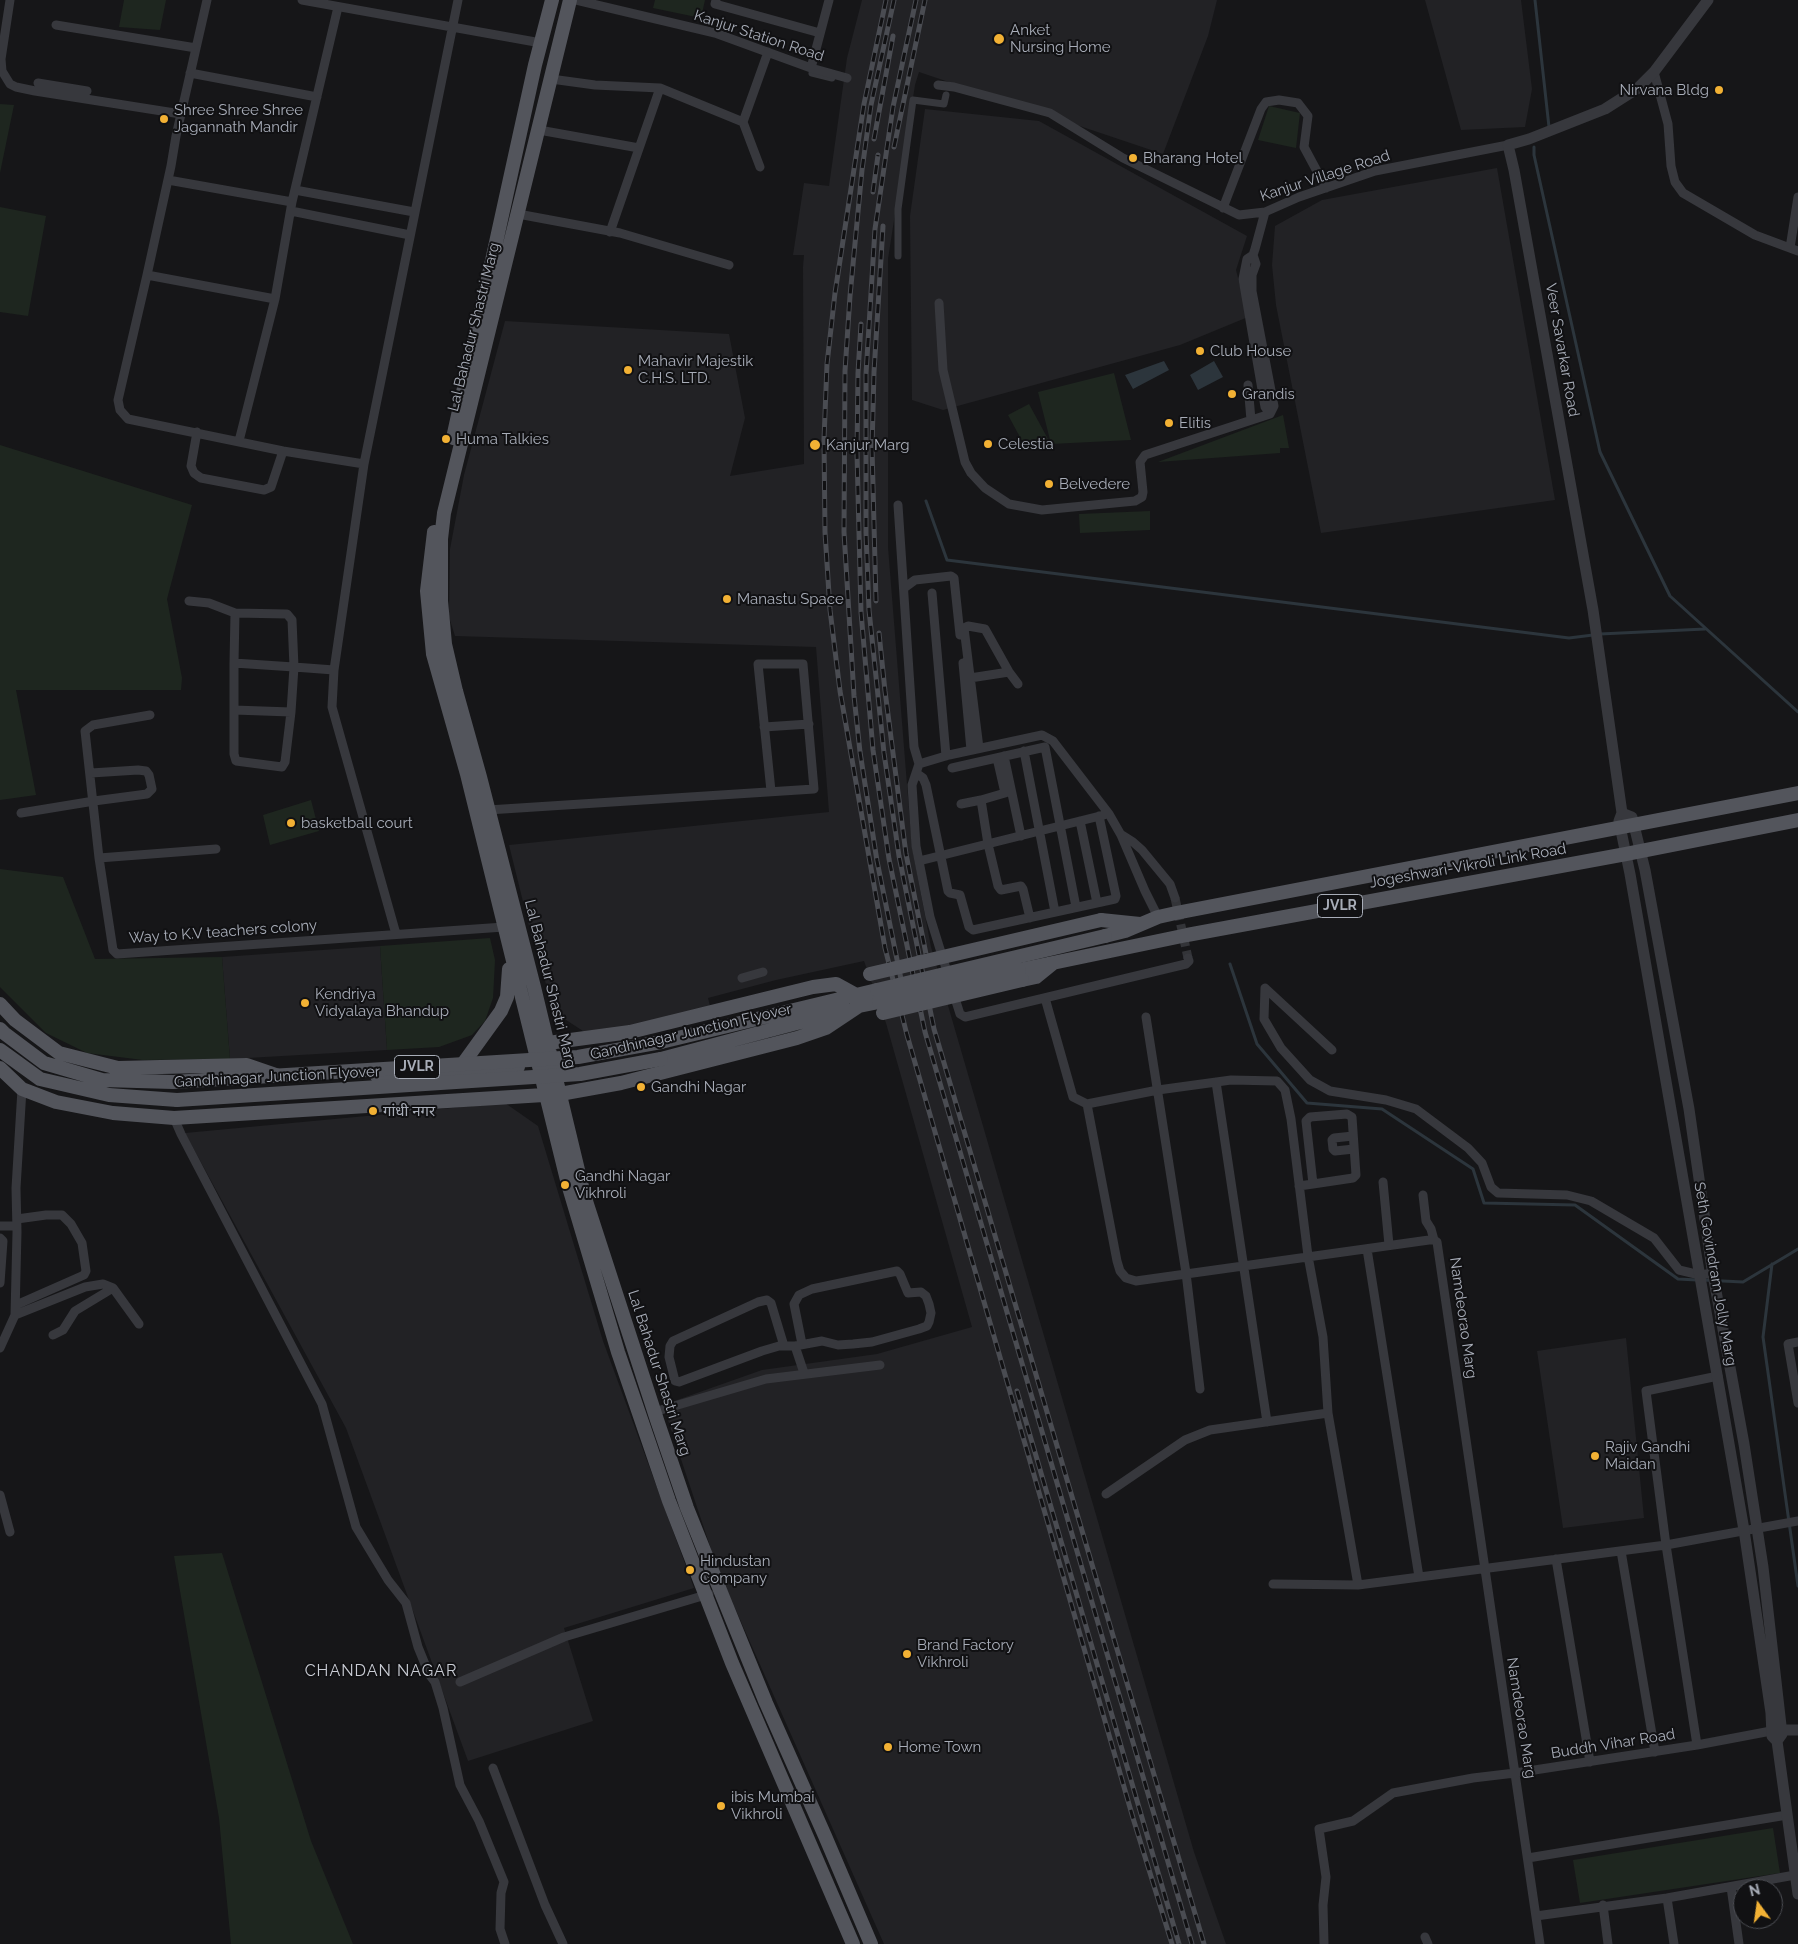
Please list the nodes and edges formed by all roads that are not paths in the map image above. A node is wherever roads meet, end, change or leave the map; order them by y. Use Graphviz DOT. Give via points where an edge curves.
graph roads {
  1 [pos="10,0"];
  2 [pos="207,0"];
  3 [pos="302,0"];
  4 [pos="458,0"];
  5 [pos="552,0"];
  6 [pos="570,0"];
  7 [pos="576,0"];
  8 [pos="716,0"];
  9 [pos="829,0"];
  10 [pos="1708,0"];
  11 [pos="338,7"];
  12 [pos="56,25"];
  13 [pos="452,28"];
  14 [pos="820,33"];
  15 [pos="540,43"];
  16 [pos="196,48"];
  17 [pos="768,52"];
  18 [pos="812,71"];
  19 [pos="1654,72"];
  20 [pos="190,73"];
  21 [pos="551,79"];
  22 [pos="846,79"];
  23 [pos="38,83"];
  24 [pos="938,85"];
  25 [pos="660,88"];
  26 [pos="52,89"];
  27 [pos="87,91"];
  28 [pos="76,93"];
  29 [pos="946,95"];
  30 [pos="317,97"];
  31 [pos="181,114"];
  32 [pos="743,122"];
  33 [pos="539,130"];
  34 [pos="639,148"];
  35 [pos="1508,148"];
  36 [pos="760,167"];
  37 [pos="168,180"];
  38 [pos="1326,188"];
  39 [pos="295,190"];
  40 [pos="1798,197"];
  41 [pos="292,207"];
  42 [pos="1223,208"];
  43 [pos="414,212"];
  44 [pos="1265,212"];
  45 [pos="518,214"];
  46 [pos="610,232"];
  47 [pos="410,234"];
  48 [pos="1794,250"];
  49 [pos="898,256"];
  50 [pos="729,265"];
  51 [pos="147,275"];
  52 [pos="275,299"];
  53 [pos="939,303"];
  54 [pos="1248,385"];
  55 [pos="1251,420"];
  56 [pos="197,432"];
  57 [pos="239,441"];
  58 [pos="283,451"];
  59 [pos="364,464"];
  60 [pos="898,505"];
  61 [pos="904,588"];
  62 [pos="932,593"];
  63 [pos="189,601"];
  64 [pos="235,613"];
  65 [pos="234,663"];
  66 [pos="294,667"];
  67 [pos="334,670"];
  68 [pos="1009,672"];
  69 [pos="970,678"];
  70 [pos="1018,684"];
  71 [pos="234,710"];
  72 [pos="291,712"];
  73 [pos="150,715"];
  74 [pos="809,724"];
  75 [pos="764,727"];
  76 [pos="975,749"];
  77 [pos="1024,751"];
  78 [pos="946,756"];
  79 [pos="1001,757"];
  80 [pos="919,764"];
  81 [pos="952,768"];
  82 [pos="90,773"];
  83 [pos="916,773"];
  84 [pos="770,792"];
  85 [pos="1008,792"];
  86 [pos="1798,793"];
  87 [pos="94,800"];
  88 [pos="981,800"];
  89 [pos="961,804"];
  90 [pos="488,810"];
  91 [pos="21,813"];
  92 [pos="1109,814"];
  93 [pos="1099,816"];
  94 [pos="1798,820"];
  95 [pos="1080,821"];
  96 [pos="1625,821"];
  97 [pos="1060,826"];
  98 [pos="1040,831"];
  99 [pos="1122,835"];
  100 [pos="1021,836"];
  101 [pos="988,844"];
  102 [pos="216,849"];
  103 [pos="1640,851"];
  104 [pos="1626,854"];
  105 [pos="940,856"];
  106 [pos="99,858"];
  107 [pos="919,861"];
  108 [pos="1175,898"];
  109 [pos="1097,903"];
  110 [pos="1076,908"];
  111 [pos="1055,912"];
  112 [pos="1158,917"];
  113 [pos="1030,918"];
  114 [pos="1143,924"];
  115 [pos="504,927"];
  116 [pos="396,934"];
  117 [pos="510,956"];
  118 [pos="1188,958"];
  119 [pos="763,972"];
  120 [pos="742,978"];
  121 [pos="1045,998"];
  122 [pos="858,1001"];
  123 [pos="880,1002"];
  124 [pos="2,1007"];
  125 [pos="1146,1017"];
  126 [pos="0,1029"];
  127 [pos="548,1043"];
  128 [pos="0,1050"];
  129 [pos="1332,1050"];
  130 [pos="535,1052"];
  131 [pos="2,1072"];
  132 [pos="457,1073"];
  133 [pos="1216,1082"];
  134 [pos="22,1089"];
  135 [pos="1158,1090"];
  136 [pos="560,1094"];
  137 [pos="546,1095"];
  138 [pos="1087,1104"];
  139 [pos="174,1118"];
  140 [pos="1353,1136"];
  141 [pos="564,1138"];
  142 [pos="1354,1150"];
  143 [pos="1383,1182"];
  144 [pos="1313,1184"];
  145 [pos="1299,1186"];
  146 [pos="1423,1195"];
  147 [pos="578,1196"];
  148 [pos="17,1223"];
  149 [pos="0,1226"];
  150 [pos="0,1238"];
  151 [pos="1434,1240"];
  152 [pos="1390,1245"];
  153 [pos="1366,1248"];
  154 [pos="1308,1256"];
  155 [pos="1244,1265"];
  156 [pos="1186,1273"];
  157 [pos="1713,1275"];
  158 [pos="1701,1276"];
  159 [pos="0,1283"];
  160 [pos="113,1288"];
  161 [pos="1717,1297"];
  162 [pos="1704,1299"];
  163 [pos="16,1305"];
  164 [pos="15,1315"];
  165 [pos="139,1324"];
  166 [pos="53,1335"];
  167 [pos="1798,1342"];
  168 [pos="798,1345"];
  169 [pos="784,1346"];
  170 [pos="0,1348"];
  171 [pos="880,1365"];
  172 [pos="804,1373"];
  173 [pos="1718,1376"];
  174 [pos="1200,1389"];
  175 [pos="1798,1404"];
  176 [pos="654,1412"];
  177 [pos="1328,1413"];
  178 [pos="1267,1422"];
  179 [pos="0,1494"];
  180 [pos="1106,1494"];
  181 [pos="1798,1521"];
  182 [pos="1757,1528"];
  183 [pos="1744,1530"];
  184 [pos="10,1532"];
  185 [pos="1666,1545"];
  186 [pos="1621,1551"];
  187 [pos="1556,1559"];
  188 [pos="1484,1568"];
  189 [pos="1419,1577"];
  190 [pos="1273,1584"];
  191 [pos="1358,1585"];
  192 [pos="713,1592"];
  193 [pos="460,1682"];
  194 [pos="1798,1730"];
  195 [pos="1776,1734"];
  196 [pos="1697,1745"];
  197 [pos="1655,1752"];
  198 [pos="1590,1762"];
  199 [pos="794,1765"];
  200 [pos="494,1768"];
  201 [pos="778,1771"];
  202 [pos="1515,1774"];
  203 [pos="1787,1815"];
  204 [pos="1528,1858"];
  205 [pos="1795,1875"];
  206 [pos="1731,1887"];
  207 [pos="1798,1894"];
  208 [pos="1667,1898"];
  209 [pos="1603,1906"];
  210 [pos="1536,1916"];
  211 [pos="1324,1943"];
  212 [pos="506,1944"];
  213 [pos="563,1944"];
  214 [pos="853,1944"];
  215 [pos="871,1944"];
  216 [pos="1540,1944"];
  217 [pos="1608,1944"];
  218 [pos="1674,1944"];
  219 [pos="1739,1944"];
  1 -- 26 [label="street" via="2,71 16,87"];
  2 -- 16 [label="street"];
  3 -- 11 [label="street"];
  4 -- 13 [label="street"];
  5 -- 15 [label="main road, Lal Bahadur Shastri Marg"];
  6 -- 21 [label="main road, Lal Bahadur Shastri Marg"];
  7 -- 17 [label="street, Kanjur Station Road" via="715,34"];
  8 -- 14 [label="street" via="715,4"];
  9 -- 14 [label="street"];
  10 -- 19 [label="street"];
  11 -- 13 [label="street"];
  11 -- 30 [label="street"];
  12 -- 16 [label="street"];
  13 -- 15 [label="street"];
  13 -- 43 [label="street"];
  14 -- 18 [label="street"];
  15 -- 115 [label="main road, Lal Bahadur Shastri Marg" via="447,466 432,539 426,591 433,654 467,774"];
  16 -- 20 [label="street"];
  17 -- 18 [label="street, Kanjur Station Road"];
  17 -- 32 [label="street"];
  18 -- 22 [label="street, Kanjur Station Road"];
  19 -- 35 [label="street" via="1638,88 1605,108"];
  19 -- 48 [label="street" via="1668,124 1671,166 1679,188 1755,236"];
  20 -- 30 [label="street"];
  20 -- 31 [label="street"];
  21 -- 25 [label="street"];
  21 -- 33 [label="main road, Lal Bahadur Shastri Marg"];
  23 -- 26 [label="street"];
  24 -- 42 [label="street, Kanjur Village Road" via="1050,114 1123,158"];
  25 -- 32 [label="street"];
  25 -- 34 [label="street"];
  26 -- 28 [label="street"];
  27 -- 28 [label="street"];
  28 -- 31 [label="street"];
  29 -- 49 [label="street" via="944,104 912,100 898,208"];
  30 -- 39 [label="street"];
  31 -- 37 [label="street"];
  32 -- 36 [label="street"];
  33 -- 34 [label="street"];
  33 -- 45 [label="main road, Lal Bahadur Shastri Marg"];
  34 -- 46 [label="street"];
  35 -- 38 [label="street, Kanjur Village Road" via="1375,171"];
  35 -- 96 [label="street, Veer Savarkar Road" via="1593,610"];
  37 -- 41 [label="street"];
  37 -- 51 [label="street"];
  38 -- 42 [label="street" via="1304,146 1308,116 1298,103 1266,102"];
  38 -- 44 [label="street, Kanjur Village Road"];
  39 -- 41 [label="street"];
  39 -- 43 [label="street"];
  40 -- 48 [label="street"];
  41 -- 47 [label="street"];
  41 -- 52 [label="street"];
  42 -- 44 [label="street, Kanjur Village Road" via="1239,215"];
  43 -- 47 [label="street"];
  44 -- 55 [label="street" via="1243,279 1274,406 1270,414"];
  45 -- 46 [label="street"];
  45 -- 90 [label="main road, Lal Bahadur Shastri Marg" via="444,513 441,539 445,644"];
  46 -- 50 [label="street"];
  47 -- 59 [label="street"];
  51 -- 52 [label="street"];
  51 -- 56 [label="street" via="118,400 120,410 128,419"];
  52 -- 57 [label="street"];
  53 -- 55 [label="street" via="943,370 965,462 984,488 1009,504 1042,510 1134,501 1144,492 1140,462 1145,455"];
  54 -- 55 [label="street"];
  56 -- 57 [label="street"];
  56 -- 58 [label="street" via="191,466 201,478 264,490 271,487"];
  57 -- 58 [label="street"];
  58 -- 59 [label="street"];
  59 -- 67 [label="street"];
  60 -- 61 [label="street"];
  61 -- 76 [label="street" via="915,580 954,578"];
  61 -- 80 [label="street" via="914,747"];
  62 -- 78 [label="street"];
  63 -- 64 [label="street" via="209,603"];
  64 -- 65 [label="street"];
  64 -- 66 [label="street" via="287,614 292,620"];
  65 -- 66 [label="street"];
  65 -- 71 [label="street"];
  66 -- 67 [label="street"];
  66 -- 72 [label="street"];
  67 -- 116 [label="street" via="332,707"];
  68 -- 69 [label="street"];
  68 -- 69 [label="street" via="985,629 968,626 964,628"];
  68 -- 70 [label="street"];
  69 -- 76 [label="street"];
  71 -- 72 [label="street"];
  71 -- 72 [label="street" via="236,761 282,767"];
  73 -- 82 [label="street, Way to K.V teachers colony" via="93,725 85,731"];
  74 -- 75 [label="street"];
  74 -- 75 [label="street" via="803,664 758,664"];
  74 -- 84 [label="street" via="814,789"];
  75 -- 84 [label="street"];
  76 -- 78 [label="street"];
  76 -- 92 [label="street" via="1042,735 1054,741"];
  77 -- 79 [label="street"];
  77 -- 97 [label="street" via="1045,747"];
  77 -- 98 [label="street"];
  78 -- 80 [label="street"];
  79 -- 81 [label="street"];
  79 -- 85 [label="street"];
  80 -- 83 [label="street"];
  82 -- 87 [label="street, Way to K.V teachers colony"];
  82 -- 87 [label="street" via="146,771 151,782 152,789 147,794"];
  83 -- 105 [label="street" via="926,785"];
  83 -- 107 [label="street" via="912,785"];
  84 -- 90 [label="street"];
  85 -- 88 [label="street"];
  85 -- 100 [label="street"];
  86 -- 96 [label="main road, Jogeshwari-Vikroli Link Road / JVLR"];
  87 -- 91 [label="street"];
  87 -- 106 [label="street, Way to K.V teachers colony"];
  88 -- 89 [label="street"];
  88 -- 101 [label="street"];
  90 -- 127 [label="main road, Lal Bahadur Shastri Marg"];
  92 -- 93 [label="street"];
  92 -- 99 [label="street"];
  93 -- 95 [label="street"];
  93 -- 109 [label="street" via="1116,896"];
  94 -- 103 [label="main road, Jogeshwari-Vikroli Link Road / JVLR"];
  95 -- 97 [label="street"];
  95 -- 109 [label="street"];
  96 -- 103 [label="street"];
  96 -- 104 [label="street, Seth Govindram Jolly Marg"];
  96 -- 112 [label="main road, Jogeshwari-Vikroli Link Road / JVLR"];
  97 -- 98 [label="street"];
  97 -- 110 [label="street"];
  98 -- 100 [label="street"];
  98 -- 111 [label="street"];
  99 -- 108 [label="street" via="1142,850 1170,884"];
  99 -- 112 [label="street"];
  100 -- 101 [label="street"];
  101 -- 105 [label="street"];
  101 -- 113 [label="street" via="998,886 1001,890 1020,886 1024,889"];
  102 -- 106 [label="street"];
  103 -- 104 [label="main road, Jogeshwari-Vikroli Link Road / JVLR"];
  103 -- 157 [label="street" via="1689,1109"];
  104 -- 123 [label="main road, Jogeshwari-Vikroli Link Road / JVLR, bridge" via="1187,934 1055,962 1020,975"];
  104 -- 158 [label="street, Seth Govindram Jolly Marg"];
  105 -- 107 [label="street"];
  105 -- 113 [label="street" via="948,891 960,895 969,927 973,930"];
  106 -- 116 [label="street, Way to K.V teachers colony" via="113,950 117,954"];
  107 -- 121 [label="street" via="930,917 960,1014 965,1017"];
  109 -- 110 [label="street"];
  110 -- 111 [label="street"];
  111 -- 113 [label="street"];
  112 -- 114 [label="main road, Jogeshwari-Vikroli Link Road / JVLR"];
  114 -- 122 [label="main road, bridge" via="1101,920 870,974"];
  114 -- 123 [label="main road, JVLR, bridge"];
  115 -- 116 [label="street, Way to K.V teachers colony"];
  115 -- 117 [label="main road, Lal Bahadur Shastri Marg"];
  117 -- 130 [label="main road, Lal Bahadur Shastri Marg"];
  117 -- 132 [label="main road" via="507,997 501,1011"];
  118 -- 121 [label="street" via="1186,964"];
  119 -- 120 [label="street"];
  121 -- 138 [label="street" via="1073,1097"];
  122 -- 123 [label="main road, JVLR"];
  122 -- 123 [label="main road"];
  122 -- 126 [label="main road, Gandhinagar Junction Flyover / JVLR, bridge" via="578,1057 173,1082 102,1080 44,1063"];
  122 -- 127 [label="main road" via="836,984 813,987 630,1032"];
  122 -- 128 [label="main road, Gandhinagar Junction Flyover / JVLR, bridge" via="661,1059 580,1074 177,1100 109,1095 40,1079"];
  122 -- 136 [label="main road" via="826,1028 797,1038 621,1084"];
  124 -- 132 [label="main road" via="59,1053 118,1068 247,1064 289,1080"];
  125 -- 135 [label="street"];
  127 -- 130 [label="main road"];
  127 -- 136 [label="main road, Lal Bahadur Shastri Marg"];
  129 -- 158 [label="street" via="1265,988 1264,1019 1281,1048 1310,1080 1330,1091 1386,1100 1416,1110 1468,1148 1482,1163 1491,1187 1498,1193 1567,1195 1591,1201 1654,1238 1679,1270"];
  130 -- 132 [label="main road" via="517,1067"];
  130 -- 137 [label="main road, Lal Bahadur Shastri Marg"];
  131 -- 134 [label="main road"];
  133 -- 135 [label="street"];
  133 -- 145 [label="street" via="1277,1081 1285,1090"];
  133 -- 155 [label="street"];
  134 -- 139 [label="main road" via="56,1102 113,1113"];
  134 -- 148 [label="street"];
  135 -- 138 [label="street"];
  135 -- 156 [label="street"];
  136 -- 137 [label="main road"];
  136 -- 141 [label="main road, Lal Bahadur Shastri Marg"];
  137 -- 139 [label="main road"];
  137 -- 141 [label="main road, Lal Bahadur Shastri Marg"];
  138 -- 156 [label="street" via="1120,1271 1126,1278 1136,1281"];
  139 -- 212 [label="street" via="322,1404 356,1527 406,1603 418,1647 443,1708 460,1785 504,1882 500,1929"];
  140 -- 142 [label="street"];
  140 -- 142 [label="street" via="1332,1140 1335,1151"];
  140 -- 144 [label="street" via="1352,1117 1347,1114 1310,1117 1306,1121"];
  141 -- 147 [label="main road, Lal Bahadur Shastri Marg"];
  142 -- 144 [label="street" via="1356,1175 1353,1178"];
  143 -- 152 [label="street"];
  144 -- 145 [label="street"];
  145 -- 154 [label="street"];
  146 -- 151 [label="street, Namdeorao Marg" via="1426,1221"];
  147 -- 176 [label="main road, Lal Bahadur Shastri Marg"];
  147 -- 192 [label="main road, Lal Bahadur Shastri Marg" via="626,1378 669,1501"];
  148 -- 149 [label="street"];
  148 -- 163 [label="street"];
  148 -- 163 [label="street" via="46,1215 62,1215 82,1243 86,1271 84,1275"];
  150 -- 159 [label="street" via="3,1241"];
  151 -- 152 [label="street"];
  151 -- 188 [label="street, Namdeorao Marg" via="1439,1247"];
  152 -- 153 [label="street"];
  153 -- 154 [label="street"];
  153 -- 189 [label="street"];
  154 -- 155 [label="street"];
  154 -- 177 [label="street" via="1323,1337"];
  155 -- 156 [label="street"];
  155 -- 178 [label="street"];
  156 -- 174 [label="street"];
  157 -- 158 [label="street"];
  157 -- 161 [label="street"];
  158 -- 162 [label="street, Seth Govindram Jolly Marg"];
  160 -- 164 [label="street" via="102,1284 85,1287"];
  160 -- 165 [label="street"];
  160 -- 166 [label="street" via="75,1311 63,1330"];
  161 -- 162 [label="street"];
  161 -- 182 [label="street"];
  162 -- 173 [label="street, Seth Govindram Jolly Marg"];
  163 -- 164 [label="street"];
  164 -- 170 [label="street"];
  167 -- 175 [label="street" via="1788,1344"];
  168 -- 168 [label="street" via="822,1341 838,1345 872,1342 919,1329 929,1322 930,1304 921,1292 908,1293 897,1271 812,1288 799,1295 794,1304"];
  168 -- 169 [label="street"];
  168 -- 172 [label="street"];
  169 -- 169 [label="street" via="771,1302 767,1300 673,1341 668,1352 675,1381 680,1382"];
  171 -- 172 [label="street"];
  172 -- 176 [label="street" via="766,1379"];
  173 -- 183 [label="street, Seth Govindram Jolly Marg"];
  173 -- 185 [label="street" via="1646,1390"];
  176 -- 192 [label="main road, Lal Bahadur Shastri Marg"];
  177 -- 178 [label="street"];
  177 -- 191 [label="street"];
  178 -- 180 [label="street" via="1210,1430 1185,1440"];
  179 -- 184 [label="street"];
  181 -- 182 [label="street"];
  182 -- 183 [label="street"];
  182 -- 195 [label="street"];
  183 -- 185 [label="street"];
  183 -- 195 [label="street, Seth Govindram Jolly Marg"];
  185 -- 186 [label="street"];
  185 -- 196 [label="street"];
  186 -- 187 [label="street"];
  186 -- 197 [label="street"];
  187 -- 188 [label="street"];
  187 -- 198 [label="street"];
  188 -- 189 [label="street"];
  188 -- 202 [label="street, Namdeorao Marg"];
  189 -- 191 [label="street"];
  190 -- 191 [label="street"];
  192 -- 193 [label="street" via="564,1637"];
  192 -- 199 [label="main road, Lal Bahadur Shastri Marg"];
  192 -- 201 [label="main road, Lal Bahadur Shastri Marg" via="732,1663"];
  194 -- 195 [label="street"];
  195 -- 196 [label="street, Buddh Vihar Road"];
  195 -- 203 [label="street"];
  196 -- 197 [label="street, Buddh Vihar Road"];
  197 -- 198 [label="street, Buddh Vihar Road"];
  198 -- 202 [label="street, Buddh Vihar Road"];
  199 -- 201 [label="main road"];
  199 -- 215 [label="main road, Lal Bahadur Shastri Marg"];
  200 -- 213 [label="street" via="545,1905"];
  201 -- 214 [label="main road, Lal Bahadur Shastri Marg"];
  202 -- 204 [label="street, Namdeorao Marg"];
  202 -- 211 [label="street, Buddh Vihar Road" via="1473,1778 1393,1793 1353,1821 1319,1829 1326,1877"];
  203 -- 204 [label="street"];
  203 -- 205 [label="street"];
  204 -- 210 [label="street, Namdeorao Marg"];
  205 -- 206 [label="street"];
  205 -- 207 [label="street"];
  206 -- 208 [label="street"];
  206 -- 219 [label="street"];
  208 -- 209 [label="street"];
  208 -- 218 [label="street"];
  209 -- 210 [label="street"];
  209 -- 217 [label="street"];
  210 -- 216 [label="street, Namdeorao Marg"];
}
